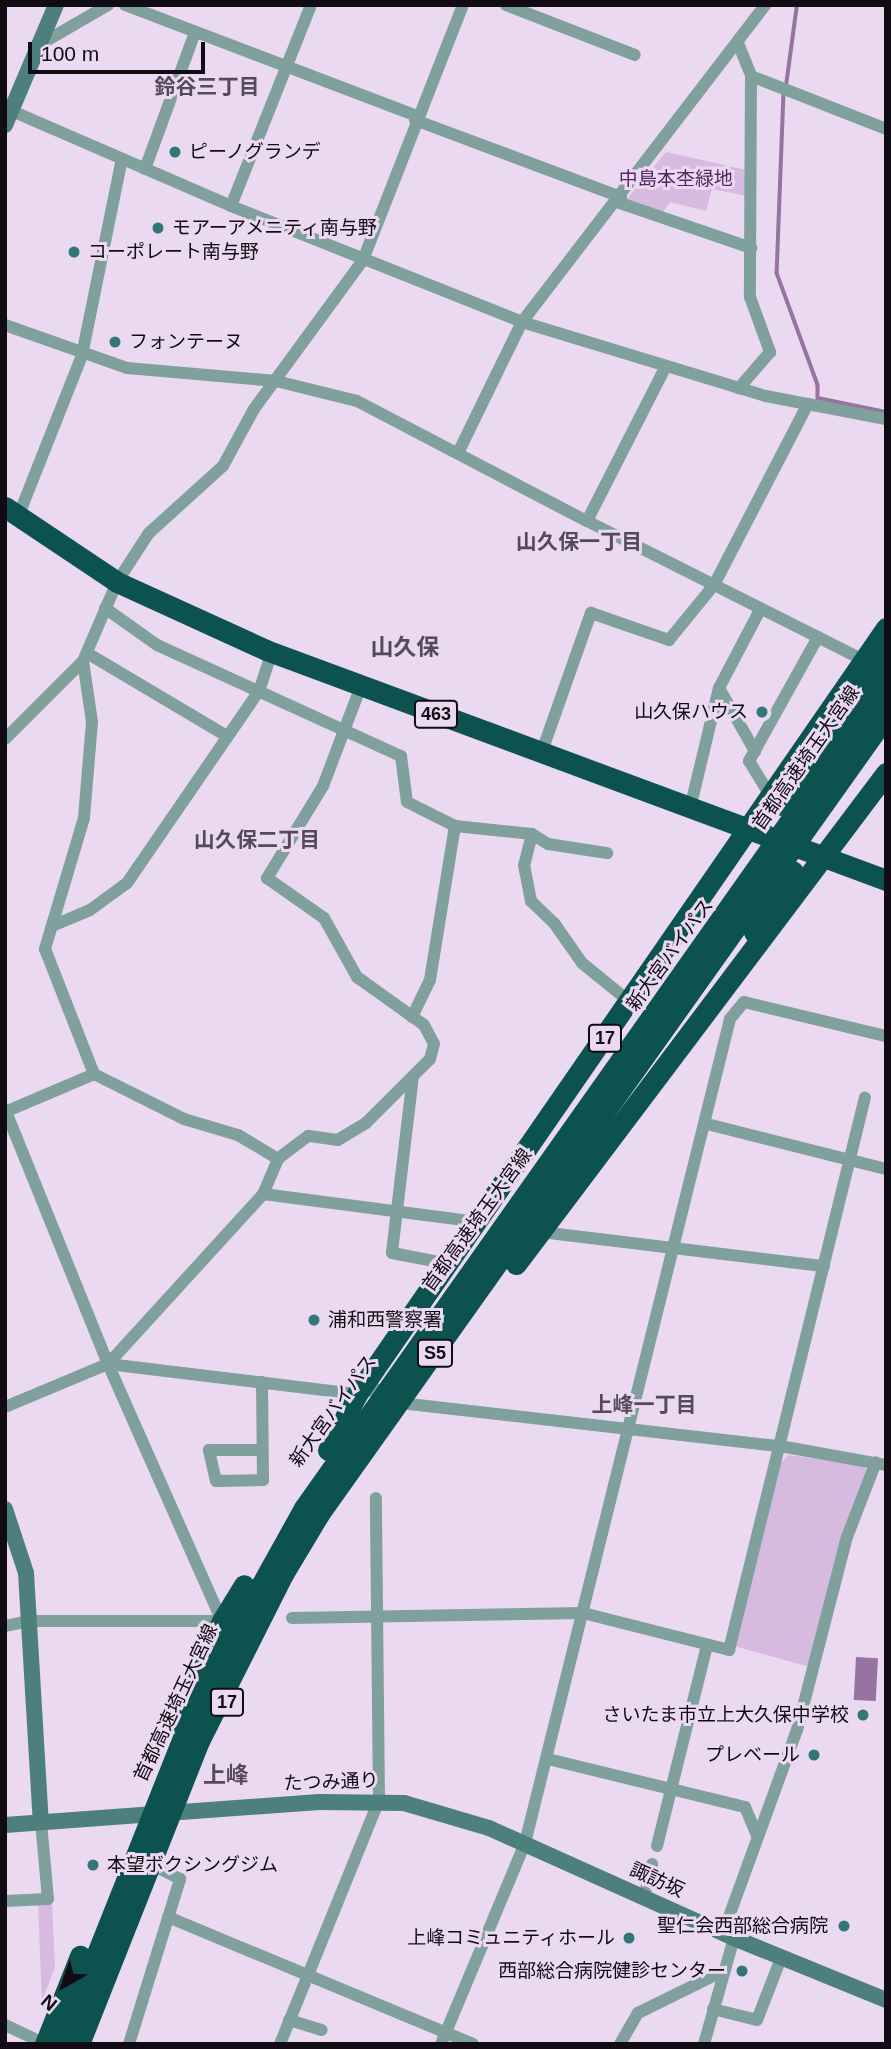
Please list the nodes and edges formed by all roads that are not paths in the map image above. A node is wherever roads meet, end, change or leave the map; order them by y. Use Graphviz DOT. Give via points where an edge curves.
graph roads {
  1 [pos="56,5"];
  2 [pos="108,5"];
  3 [pos="125,5"];
  4 [pos="311,5"];
  5 [pos="463,5"];
  6 [pos="506,5"];
  7 [pos="765,5"];
  8 [pos="195,32"];
  9 [pos="738,43"];
  10 [pos="39,45"];
  11 [pos="635,55"];
  12 [pos="286,67"];
  13 [pos="751,76"];
  14 [pos="7,115"];
  15 [pos="416,118"];
  16 [pos="886,129"];
  17 [pos="122,159"];
  18 [pos="145,169"];
  19 [pos="619,200"];
  20 [pos="231,206"];
  21 [pos="751,248"];
  22 [pos="363,260"];
  23 [pos="522,322"];
  24 [pos="5,325"];
  25 [pos="82,355"];
  26 [pos="666,366"];
  27 [pos="276,381"];
  28 [pos="739,387"];
  29 [pos="808,404"];
  30 [pos="886,419"];
  31 [pos="458,453"];
  32 [pos="11,512"];
  33 [pos="587,521"];
  34 [pos="117,582"];
  35 [pos="714,585"];
  36 [pos="105,608"];
  37 [pos="761,608"];
  38 [pos="886,628"];
  39 [pos="818,637"];
  40 [pos="272,652"];
  41 [pos="85,657"];
  42 [pos="886,659"];
  43 [pos="863,660"];
  44 [pos="361,686"];
  45 [pos="886,687"];
  46 [pos="719,688"];
  47 [pos="259,691"];
  48 [pos="886,708"];
  49 [pos="886,716"];
  50 [pos="345,730"];
  51 [pos="226,736"];
  52 [pos="5,739"];
  53 [pos="886,741"];
  54 [pos="754,751"];
  55 [pos="541,754"];
  56 [pos="886,774"];
  57 [pos="693,796"];
  58 [pos="771,797"];
  59 [pos="455,826"];
  60 [pos="749,829"];
  61 [pos="532,834"];
  62 [pos="607,853"];
  63 [pos="826,858"];
  64 [pos="886,880"];
  65 [pos="52,926"];
  66 [pos="630,1002"];
  67 [pos="412,1017"];
  68 [pos="640,1031"];
  69 [pos="886,1036"];
  70 [pos="94,1074"];
  71 [pos="414,1076"];
  72 [pos="865,1097"];
  73 [pos="5,1111"];
  74 [pos="707,1124"];
  75 [pos="278,1159"];
  76 [pos="851,1160"];
  77 [pos="886,1169"];
  78 [pos="263,1194"];
  79 [pos="398,1210"];
  80 [pos="479,1222"];
  81 [pos="541,1232"];
  82 [pos="675,1246"];
  83 [pos="449,1264"];
  84 [pos="824,1266"];
  85 [pos="461,1318"];
  86 [pos="108,1364"];
  87 [pos="262,1382"];
  88 [pos="367,1392"];
  89 [pos="414,1397"];
  90 [pos="5,1407"];
  91 [pos="631,1428"];
  92 [pos="780,1446"];
  93 [pos="262,1450"];
  94 [pos="881,1463"];
  95 [pos="376,1498"];
  96 [pos="5,1509"];
  97 [pos="583,1613"];
  98 [pos="378,1616"];
  99 [pos="292,1618"];
  100 [pos="222,1620"];
  101 [pos="30,1621"];
  102 [pos="5,1626"];
  103 [pos="707,1645"];
  104 [pos="548,1759"];
  105 [pos="672,1787"];
  106 [pos="379,1800"];
  107 [pos="183,1810"];
  108 [pos="137,1814"];
  109 [pos="41,1822"];
  110 [pos="5,1825"];
  111 [pos="757,1835"];
  112 [pos="525,1843"];
  113 [pos="657,1846"];
  114 [pos="652,1864"];
  115 [pos="160,1869"];
  116 [pos="644,1897"];
  117 [pos="5,1902"];
  118 [pos="168,1916"];
  119 [pos="728,1936"];
  120 [pos="781,1958"];
  121 [pos="725,1970"];
  122 [pos="309,1975"];
  123 [pos="886,2000"];
  124 [pos="713,2009"];
  125 [pos="289,2020"];
  126 [pos="5,2025"];
  127 [pos="321,2030"];
  128 [pos="443,2038"];
  129 [pos="39,2041"];
  130 [pos="61,2044"];
  131 [pos="79,2044"];
  132 [pos="94,2044"];
  133 [pos="129,2044"];
  134 [pos="280,2044"];
  135 [pos="473,2044"];
  136 [pos="620,2044"];
  137 [pos="704,2044"];
  1 -- 10 [label="main road"];
  2 -- 10 [label="street"];
  3 -- 8 [label="street"];
  4 -- 12 [label="street"];
  5 -- 15 [label="street"];
  6 -- 11 [label="street"];
  7 -- 9 [label="street"];
  8 -- 12 [label="street"];
  8 -- 18 [label="street"];
  9 -- 13 [label="street"];
  9 -- 19 [label="street"];
  10 -- 14 [label="main road"];
  12 -- 15 [label="street"];
  12 -- 20 [label="street"];
  13 -- 16 [label="street"];
  13 -- 21 [label="street"];
  14 -- 17 [label="street"];
  15 -- 19 [label="street"];
  15 -- 22 [label="street"];
  17 -- 18 [label="street"];
  17 -- 25 [label="street"];
  18 -- 20 [label="street"];
  19 -- 21 [label="street"];
  19 -- 23 [label="street"];
  20 -- 22 [label="street"];
  21 -- 28 [label="street" via="750,298 770,352"];
  22 -- 23 [label="street"];
  22 -- 27 [label="street"];
  23 -- 26 [label="street"];
  23 -- 31 [label="street"];
  24 -- 25 [label="street"];
  25 -- 27 [label="street" via="127,368"];
  25 -- 32 [label="street"];
  26 -- 28 [label="street"];
  26 -- 33 [label="street"];
  27 -- 31 [label="street" via="357,401"];
  27 -- 34 [label="street" via="254,409 223,466 149,533"];
  28 -- 29 [label="street"];
  29 -- 30 [label="street"];
  29 -- 35 [label="street"];
  31 -- 33 [label="street"];
  32 -- 34 [label="highway, 463"];
  33 -- 35 [label="street"];
  34 -- 36 [label="street"];
  34 -- 40 [label="highway, 463"];
  35 -- 37 [label="street"];
  35 -- 55 [label="street" via="666,642 592,612"];
  36 -- 41 [label="street"];
  36 -- 47 [label="street" via="157,645"];
  37 -- 39 [label="street"];
  37 -- 46 [label="street"];
  38 -- 43 [label="highway, 17"];
  39 -- 43 [label="street"];
  39 -- 54 [label="street"];
  40 -- 44 [label="highway, 463"];
  40 -- 47 [label="street"];
  41 -- 51 [label="street"];
  41 -- 52 [label="street"];
  41 -- 65 [label="street" via="92,722 84,818"];
  42 -- 68 [label="highway" via="753,847 656,996"];
  43 -- 58 [label="highway, 17"];
  44 -- 50 [label="street"];
  44 -- 55 [label="highway, 463"];
  45 -- 48 [label="highway" via="807,811"];
  45 -- 68 [label="highway, 首都高速埼玉大宮線 / S5"];
  46 -- 54 [label="street"];
  46 -- 57 [label="street"];
  47 -- 50 [label="street"];
  47 -- 51 [label="street"];
  49 -- 85 [label="highway, 首都高速埼玉大宮線 / S5"];
  50 -- 59 [label="street" via="401,756 407,802"];
  50 -- 67 [label="street" via="323,786 267,878 324,918 357,977"];
  51 -- 65 [label="street" via="127,883 90,910"];
  53 -- 85 [label="highway" via="819,831 736,960 663,1051 518,1251"];
  54 -- 58 [label="street" via="749,761"];
  55 -- 60 [label="highway, 463"];
  56 -- 63 [label="highway, 17"];
  58 -- 60 [label="highway, 17"];
  59 -- 61 [label="street"];
  59 -- 67 [label="street" via="430,980"];
  60 -- 63 [label="highway, 463"];
  60 -- 66 [label="highway, 17"];
  61 -- 62 [label="street" via="548,844"];
  61 -- 66 [label="street" via="524,865 531,901 554,923 582,963"];
  63 -- 64 [label="highway, 463"];
  63 -- 81 [label="highway, 17"];
  65 -- 70 [label="street" via="45,949"];
  66 -- 80 [label="highway, 17"];
  67 -- 71 [label="street" via="424,1025 434,1044 430,1059"];
  68 -- 130 [label="highway, 首都高速埼玉大宮線 / S5" via="366,1415 266,1572 184,1735"];
  69 -- 74 [label="street" via="744,1002 730,1019"];
  70 -- 73 [label="street"];
  70 -- 75 [label="street" via="184,1119 238,1135"];
  71 -- 75 [label="street" via="366,1123 338,1140 308,1136"];
  71 -- 79 [label="street"];
  72 -- 76 [label="street"];
  73 -- 86 [label="street"];
  74 -- 76 [label="street"];
  74 -- 82 [label="street"];
  75 -- 78 [label="street"];
  76 -- 77 [label="street"];
  76 -- 84 [label="street"];
  78 -- 79 [label="street"];
  78 -- 86 [label="street"];
  79 -- 80 [label="street"];
  79 -- 83 [label="street" via="392,1253"];
  80 -- 83 [label="highway, 17"];
  81 -- 82 [label="street"];
  81 -- 89 [label="highway, 17"];
  82 -- 84 [label="street"];
  82 -- 91 [label="street"];
  83 -- 88 [label="highway, 17"];
  84 -- 92 [label="street"];
  85 -- 131 [label="highway, 首都高速埼玉大宮線 / S5" via="320,1514 283,1574 199,1741"];
  86 -- 87 [label="street"];
  86 -- 90 [label="street"];
  86 -- 100 [label="street"];
  87 -- 88 [label="street"];
  87 -- 93 [label="street"];
  88 -- 89 [label="highway, 新大宮バイパス / 17" via="588,1110 767,868 597,1116"];
  88 -- 100 [label="highway, 新大宮バイパス / 17"];
  89 -- 91 [label="street"];
  89 -- 107 [label="highway, 新大宮バイパス / 17" via="295,1572 257,1639"];
  91 -- 92 [label="street"];
  91 -- 97 [label="street"];
  92 -- 94 [label="street"];
  92 -- 103 [label="street" via="729,1650"];
  93 -- 93 [label="street" via="262,1480 215,1481 209,1450"];
  94 -- 111 [label="street" via="847,1537 797,1730"];
  95 -- 98 [label="street"];
  96 -- 101 [label="main road" via="24,1557"];
  97 -- 98 [label="street"];
  97 -- 103 [label="street"];
  97 -- 104 [label="street"];
  98 -- 99 [label="street"];
  98 -- 106 [label="street"];
  100 -- 101 [label="street"];
  100 -- 108 [label="highway, 新大宮バイパス / 17"];
  101 -- 102 [label="street"];
  101 -- 109 [label="main road"];
  103 -- 105 [label="street"];
  104 -- 105 [label="street"];
  104 -- 112 [label="street"];
  105 -- 111 [label="street" via="745,1807"];
  105 -- 113 [label="street"];
  106 -- 107 [label="main road, たつみ通り"];
  106 -- 112 [label="main road, たつみ通り" via="462,1818"];
  106 -- 122 [label="street"];
  107 -- 108 [label="main road, たつみ通り"];
  107 -- 115 [label="highway, 新大宮バイパス / 17"];
  108 -- 109 [label="main road, たつみ通り"];
  108 -- 129 [label="highway, 新大宮バイパス / 17"];
  109 -- 110 [label="main road, たつみ通り"];
  109 -- 117 [label="street" via="48,1899"];
  111 -- 119 [label="street"];
  112 -- 116 [label="main road, 諏訪坂"];
  112 -- 128 [label="street"];
  114 -- 116 [label="street"];
  115 -- 118 [label="street" via="180,1879"];
  115 -- 132 [label="highway, 新大宮バイパス / 17"];
  116 -- 119 [label="main road, 諏訪坂"];
  118 -- 122 [label="street"];
  118 -- 133 [label="street"];
  119 -- 120 [label="main road, 諏訪坂"];
  119 -- 121 [label="street"];
  120 -- 123 [label="main road, 諏訪坂"];
  120 -- 124 [label="street" via="757,2020"];
  121 -- 124 [label="street"];
  121 -- 136 [label="street" via="638,2013"];
  122 -- 125 [label="street"];
  122 -- 128 [label="street"];
  124 -- 137 [label="street"];
  125 -- 127 [label="street"];
  125 -- 134 [label="street"];
  126 -- 129 [label="street"];
  128 -- 135 [label="street"];
}
